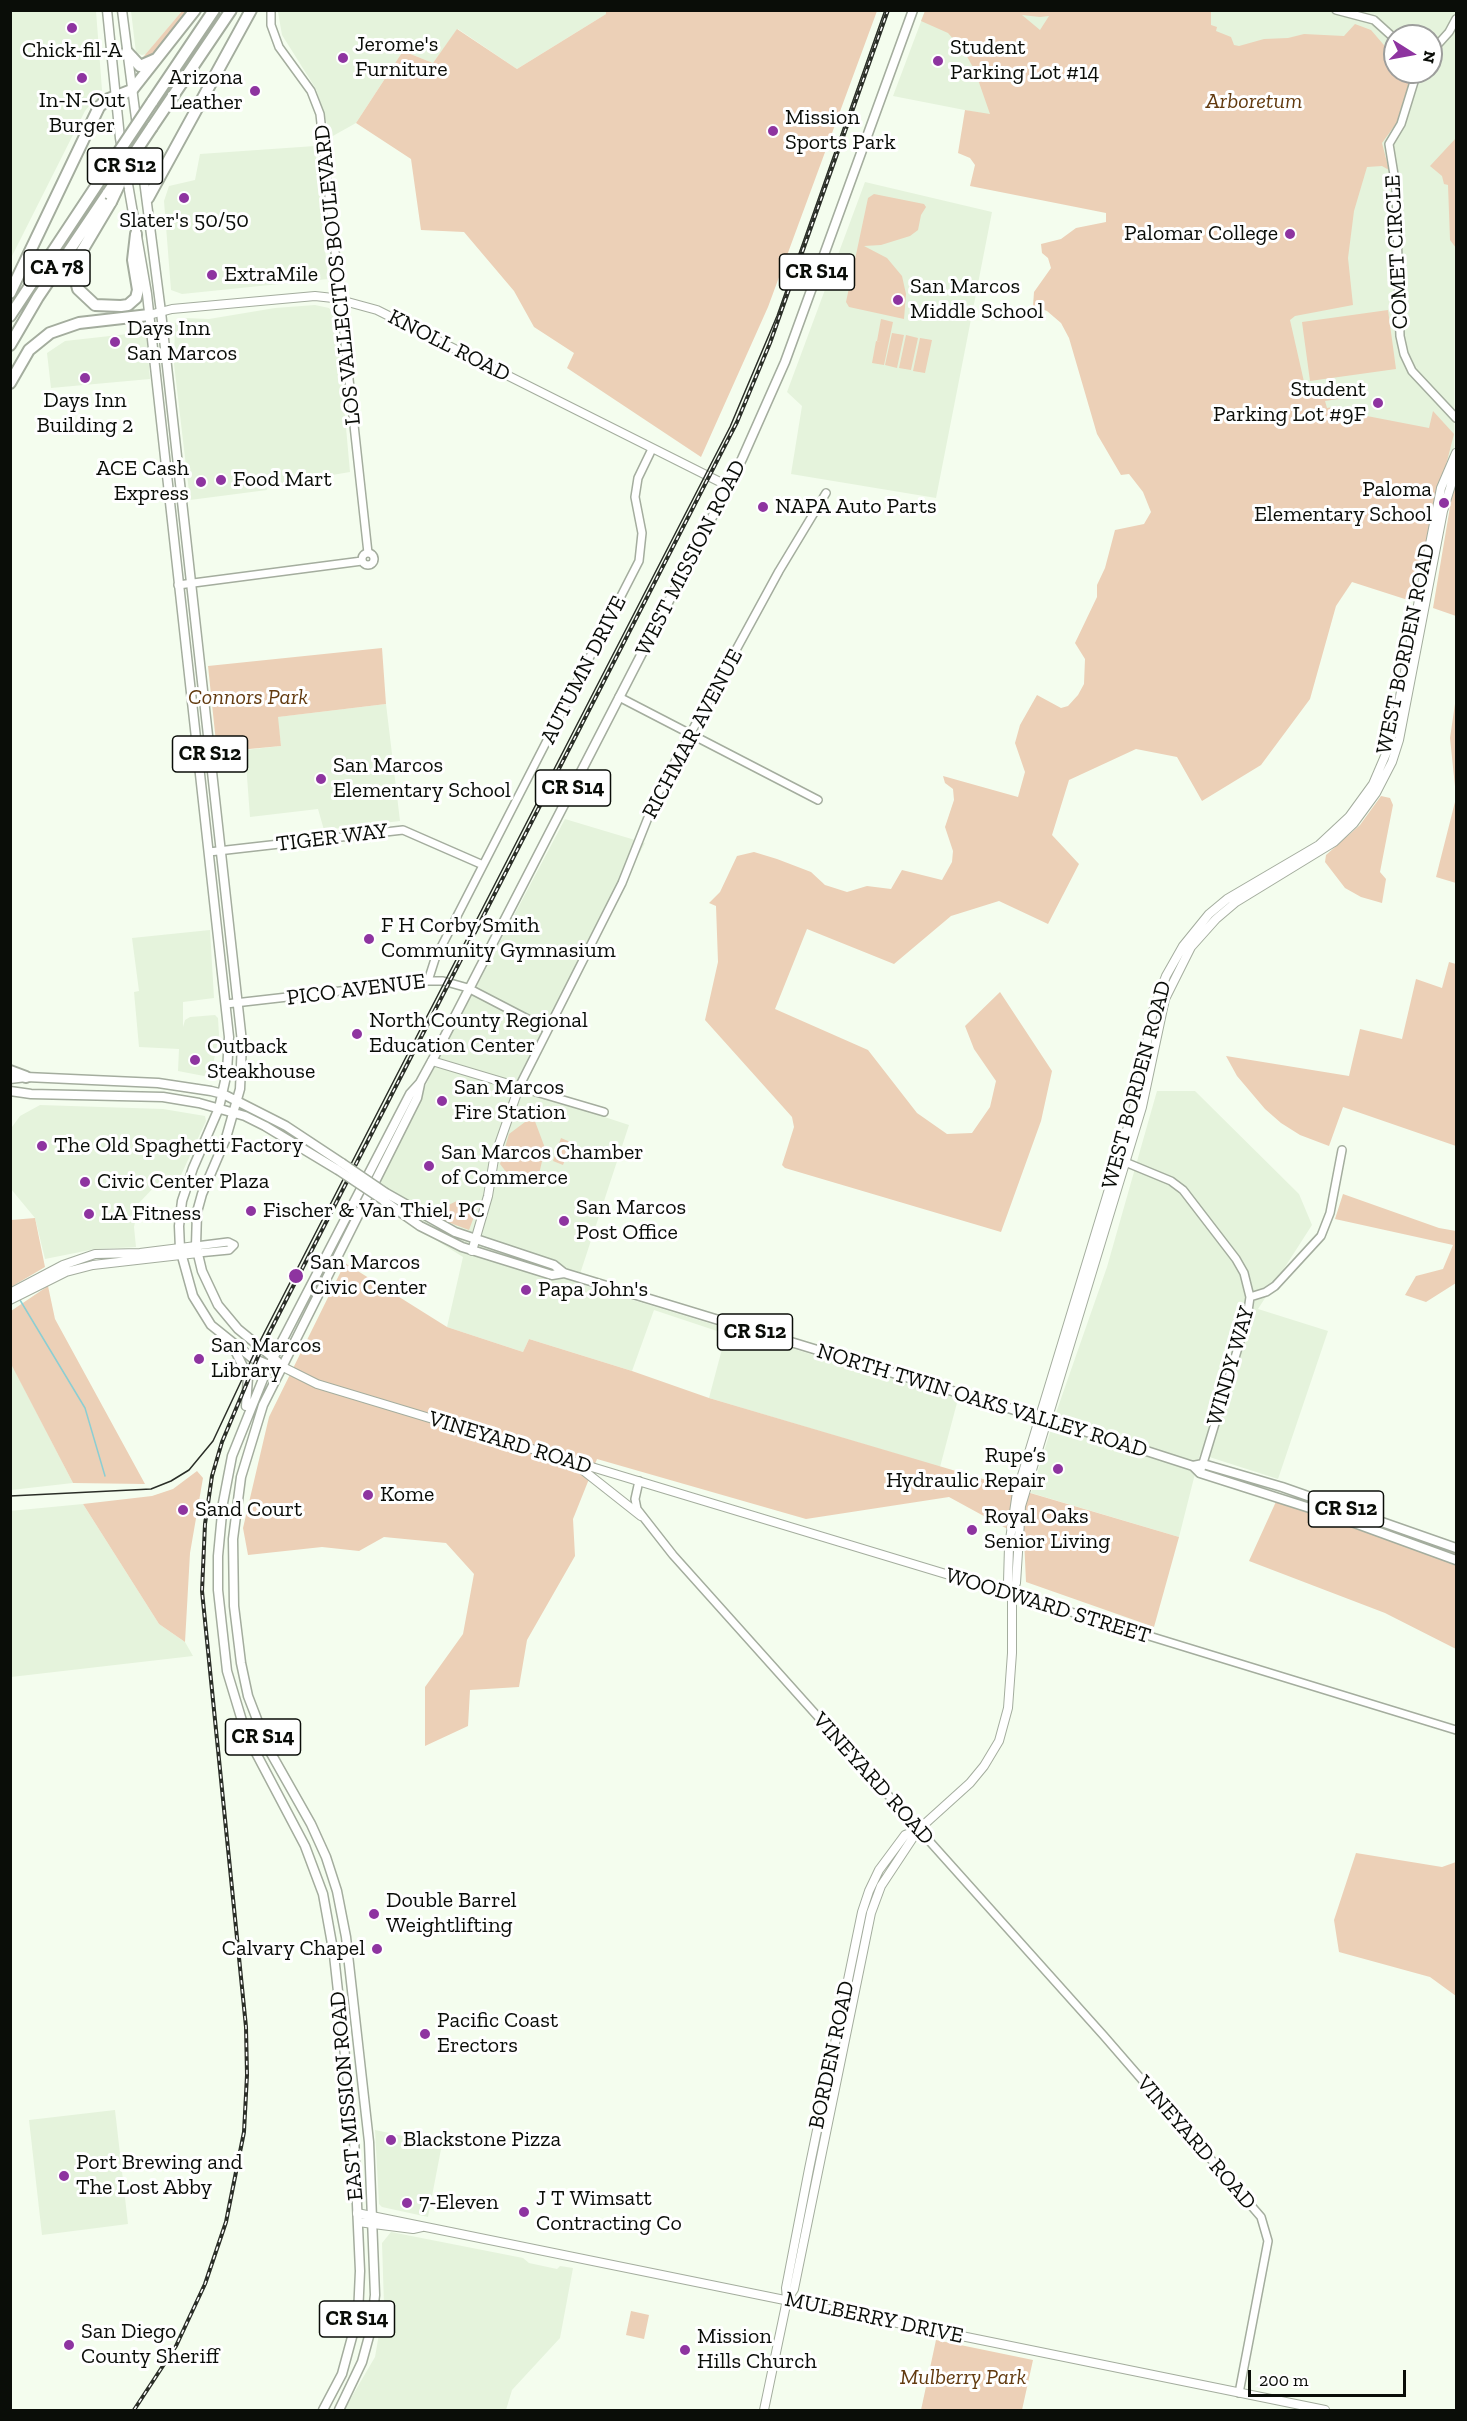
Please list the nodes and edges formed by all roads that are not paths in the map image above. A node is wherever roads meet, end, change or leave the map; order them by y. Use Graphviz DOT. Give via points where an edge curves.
graph roads {
  1 [pos="106,10"];
  2 [pos="122,10"];
  3 [pos="195,10"];
  4 [pos="214,10"];
  5 [pos="231,10"];
  6 [pos="251,10"];
  7 [pos="272,10"];
  8 [pos="913,10"];
  9 [pos="1336,10"];
  10 [pos="1456,19"];
  11 [pos="1383,28"];
  12 [pos="1443,39"];
  13 [pos="127,52"];
  14 [pos="161,55"];
  15 [pos="1413,84"];
  16 [pos="132,90"];
  17 [pos="115,98"];
  18 [pos="109,197"];
  19 [pos="148,198"];
  20 [pos="136,234"];
  21 [pos="10,293"];
  22 [pos="340,300"];
  23 [pos="161,312"];
  24 [pos="149,315"];
  25 [pos="10,316"];
  26 [pos="10,345"];
  27 [pos="152,351"];
  28 [pos="166,372"];
  29 [pos="10,383"];
  30 [pos="1456,418"];
  31 [pos="652,449"];
  32 [pos="1456,453"];
  33 [pos="1456,469"];
  34 [pos="729,486"];
  35 [pos="826,493"];
  36 [pos="368,553"];
  37 [pos="362,561"];
  38 [pos="190,584"];
  39 [pos="178,585"];
  40 [pos="619,697"];
  41 [pos="690,734"];
  42 [pos="818,800"];
  43 [pos="221,851"];
  44 [pos="209,852"];
  45 [pos="483,865"];
  46 [pos="428,981"];
  47 [pos="468,988"];
  48 [pos="226,1004"];
  49 [pos="239,1004"];
  50 [pos="547,1029"];
  51 [pos="432,1061"];
  52 [pos="10,1071"];
  53 [pos="26,1077"];
  54 [pos="10,1079"];
  55 [pos="519,1087"];
  56 [pos="10,1091"];
  57 [pos="223,1094"];
  58 [pos="236,1102"];
  59 [pos="219,1108"];
  60 [pos="604,1112"];
  61 [pos="234,1113"];
  62 [pos="1341,1150"];
  63 [pos="1125,1162"];
  64 [pos="340,1166"];
  65 [pos="368,1184"];
  66 [pos="385,1196"];
  67 [pos="475,1241"];
  68 [pos="197,1250"];
  69 [pos="472,1251"];
  70 [pos="181,1252"];
  71 [pos="564,1273"];
  72 [pos="42,1280"];
  73 [pos="10,1293"];
  74 [pos="1250,1297"];
  75 [pos="10,1300"];
  76 [pos="231,1342"];
  77 [pos="274,1357"];
  78 [pos="269,1365"];
  79 [pos="281,1366"];
  80 [pos="1043,1419"];
  81 [pos="232,1456"];
  82 [pos="573,1462"];
  83 [pos="1199,1468"];
  84 [pos="639,1481"];
  85 [pos="641,1516"];
  86 [pos="1456,1548"];
  87 [pos="1456,1560"];
  88 [pos="1012,1594"];
  89 [pos="1456,1730"];
  90 [pos="255,1755"];
  91 [pos="286,1780"];
  92 [pos="918,1830"];
  93 [pos="323,1894"];
  94 [pos="341,1907"];
  95 [pos="327,1910"];
  96 [pos="344,1920"];
  97 [pos="358,2217"];
  98 [pos="372,2218"];
  99 [pos="787,2300"];
  100 [pos="1239,2393"];
  101 [pos="323,2410"];
  102 [pos="339,2410"];
  103 [pos="764,2410"];
  104 [pos="1325,2410"];
  1 -- 17 [label="main road, CR S12"];
  2 -- 13 [label="main road, CR S12"];
  3 -- 14 [label="highway"];
  4 -- 25 [label="highway, CA 78, bridge"];
  5 -- 18 [label="highway, CA 78, bridge"];
  6 -- 19 [label="highway"];
  7 -- 22 [label="street, LOS VALLECITOS BOULEVARD" via="279,47 311,91 320,114"];
  8 -- 34 [label="main road, WEST MISSION ROAD / CR S14" via="776,384"];
  9 -- 11 [label="street" via="1374,20"];
  10 -- 12 [label="street"];
  13 -- 14 [label="highway" via="140,66"];
  13 -- 16 [label="main road, CR S12"];
  14 -- 16 [label="highway"];
  15 -- 30 [label="street, COMET CIRCLE" via="1401,124 1389,144 1396,187 1400,336 1412,371"];
  16 -- 17 [label="highway"];
  16 -- 19 [label="main road, CR S12"];
  17 -- 20 [label="main road, CR S12"];
  17 -- 21 [label="highway" via="99,106"];
  18 -- 20 [label="highway" via="74,273 78,289 95,305 128,305 136,298"];
  18 -- 26 [label="highway, CA 78" via="38,297"];
  19 -- 23 [label="main road, CR S12"];
  20 -- 24 [label="main road, CR S12"];
  22 -- 23 [label="main road, KNOLL ROAD" via="287,298"];
  22 -- 31 [label="main road, KNOLL ROAD" via="376,310"];
  22 -- 36 [label="street, LOS VALLECITOS BOULEVARD"];
  23 -- 24 [label="main road, KNOLL ROAD"];
  23 -- 28 [label="main road, CR S12"];
  24 -- 27 [label="main road, CR S12"];
  24 -- 29 [label="highway" via="80,323 50,333 30,350"];
  27 -- 28 [label="main road" via="157,352"];
  27 -- 39 [label="main road, CR S12"];
  28 -- 38 [label="main road, CR S12"];
  31 -- 34 [label="main road, KNOLL ROAD"];
  31 -- 45 [label="street, AUTUMN DRIVE" via="634,497 642,533 639,561"];
  32 -- 80 [label="main road, WEST BORDEN ROAD" via="1441,489 1388,749 1373,784 1349,817 1324,840 1209,914 1183,946 1166,976 1154,1011 1137,1097"];
  33 -- 63 [label="main road, WEST BORDEN ROAD" via="1443,511 1401,729 1385,777 1367,807 1334,842 1236,903 1191,946 1165,999"];
  34 -- 40 [label="main road, WEST MISSION ROAD / CR S14"];
  35 -- 41 [label="street, RICHMAR AVENUE"];
  36 -- 37 [label="street"];
  36 -- 37 [label="street" via="374,557 374,563 368,566"];
  37 -- 38 [label="street"];
  38 -- 39 [label="street"];
  38 -- 43 [label="main road, CR S12"];
  39 -- 44 [label="main road, CR S12"];
  40 -- 41 [label="street"];
  40 -- 47 [label="main road, WEST MISSION ROAD / CR S14"];
  41 -- 42 [label="street"];
  41 -- 50 [label="street, RICHMAR AVENUE" via="657,795 622,883"];
  43 -- 44 [label="street, TIGER WAY"];
  43 -- 45 [label="street, TIGER WAY" via="402,830"];
  43 -- 49 [label="main road, CR S12"];
  44 -- 48 [label="main road, CR S12"];
  45 -- 46 [label="street, AUTUMN DRIVE"];
  46 -- 47 [label="street, PICO AVENUE"];
  46 -- 49 [label="street, PICO AVENUE"];
  47 -- 50 [label="street, PICO AVENUE"];
  47 -- 51 [label="main road, WEST MISSION ROAD / CR S14"];
  48 -- 49 [label="street, PICO AVENUE"];
  48 -- 57 [label="main road, CR S12" via="229,1052"];
  49 -- 58 [label="main road, CR S12" via="242,1075"];
  50 -- 55 [label="street, RICHMAR AVENUE"];
  51 -- 55 [label="main road"];
  51 -- 65 [label="main road, WEST MISSION ROAD / CR S14" via="410,1094"];
  52 -- 53 [label="highway"];
  53 -- 54 [label="main road"];
  53 -- 57 [label="main road" via="158,1083"];
  55 -- 60 [label="street"];
  55 -- 67 [label="main road, RICHMAR AVENUE" via="494,1159"];
  56 -- 59 [label="main road, NORTH TWIN OAKS VALLEY ROAD" via="164,1097"];
  57 -- 58 [label="main road, NORTH TWIN OAKS VALLEY ROAD"];
  57 -- 59 [label="main road, CR S12"];
  58 -- 61 [label="main road"];
  58 -- 64 [label="main road, NORTH TWIN OAKS VALLEY ROAD / CR S12" via="299,1133"];
  59 -- 61 [label="main road, NORTH TWIN OAKS VALLEY ROAD / CR S12"];
  59 -- 70 [label="main road" via="186,1186 179,1226"];
  61 -- 64 [label="main road, NORTH TWIN OAKS VALLEY ROAD / CR S12"];
  61 -- 68 [label="main road" via="201,1194"];
  62 -- 74 [label="street, WINDY WAY" via="1330,1213 1321,1236 1275,1286"];
  63 -- 74 [label="street" via="1171,1181 1182,1190 1236,1259"];
  63 -- 80 [label="main road, WEST BORDEN ROAD"];
  64 -- 66 [label="main road, NORTH TWIN OAKS VALLEY ROAD / CR S12, bridge"];
  65 -- 77 [label="main road, EAST MISSION ROAD / CR S14"];
  65 -- 79 [label="main road, EAST MISSION ROAD / CR S14"];
  66 -- 67 [label="main road, NORTH TWIN OAKS VALLEY ROAD / CR S12"];
  66 -- 69 [label="main road, NORTH TWIN OAKS VALLEY ROAD / CR S12" via="430,1232"];
  67 -- 69 [label="main road, RICHMAR AVENUE"];
  67 -- 71 [label="main road, NORTH TWIN OAKS VALLEY ROAD / CR S12" via="554,1265"];
  68 -- 70 [label="main road"];
  68 -- 77 [label="main road" via="209,1289 224,1314"];
  69 -- 71 [label="main road, NORTH TWIN OAKS VALLEY ROAD / CR S12" via="552,1275"];
  70 -- 72 [label="main road" via="95,1254 63,1265"];
  70 -- 76 [label="main road" via="193,1296 206,1318"];
  71 -- 80 [label="main road, NORTH TWIN OAKS VALLEY ROAD / CR S12"];
  72 -- 73 [label="main road"];
  72 -- 75 [label="main road"];
  74 -- 83 [label="street, WINDY WAY" via="1247,1318"];
  76 -- 78 [label="main road"];
  76 -- 81 [label="main road" via="243,1364 249,1388"];
  77 -- 78 [label="main road, EAST MISSION ROAD / CR S14"];
  77 -- 79 [label="main road"];
  78 -- 79 [label="main road"];
  78 -- 81 [label="main road, EAST MISSION ROAD / CR S14"];
  79 -- 82 [label="main road, VINEYARD ROAD" via="317,1384"];
  79 -- 91 [label="main road, EAST MISSION ROAD / CR S14" via="255,1427 243,1469 232,1570 246,1689 263,1737"];
  80 -- 83 [label="main road, NORTH TWIN OAKS VALLEY ROAD / CR S12"];
  80 -- 88 [label="main road, BORDEN ROAD" via="1014,1530 1016,1584"];
  81 -- 90 [label="main road, EAST MISSION ROAD / CR S14" via="219,1529 218,1590 227,1671"];
  82 -- 84 [label="main road, VINEYARD ROAD"];
  82 -- 85 [label="main road"];
  83 -- 86 [label="main road, NORTH TWIN OAKS VALLEY ROAD / CR S12" via="1282,1487"];
  83 -- 87 [label="main road, NORTH TWIN OAKS VALLEY ROAD / CR S12"];
  84 -- 85 [label="street" via="635,1498"];
  84 -- 88 [label="main road, WOODWARD STREET"];
  85 -- 92 [label="street, VINEYARD ROAD"];
  88 -- 89 [label="street, WOODWARD STREET"];
  88 -- 92 [label="main road, BORDEN ROAD" via="1008,1708 999,1741 975,1778"];
  90 -- 91 [label="main road" via="265,1762 275,1779"];
  90 -- 93 [label="main road, EAST MISSION ROAD / CR S14" via="305,1846"];
  91 -- 94 [label="main road, EAST MISSION ROAD / CR S14" via="320,1844"];
  92 -- 99 [label="main road, BORDEN ROAD" via="886,1878 871,1913 794,2289"];
  92 -- 100 [label="street, VINEYARD ROAD" via="1261,2217 1268,2241"];
  93 -- 94 [label="main road"];
  93 -- 95 [label="main road, EAST MISSION ROAD / CR S14"];
  94 -- 96 [label="main road, EAST MISSION ROAD / CR S14"];
  95 -- 96 [label="main road" via="333,1909"];
  95 -- 97 [label="main road, EAST MISSION ROAD / CR S14" via="354,2138"];
  96 -- 98 [label="main road, EAST MISSION ROAD / CR S14" via="368,2132"];
  97 -- 98 [label="main road, MULBERRY DRIVE"];
  97 -- 101 [label="main road, EAST MISSION ROAD / CR S14" via="357,2325 342,2374"];
  98 -- 99 [label="main road, MULBERRY DRIVE"];
  98 -- 102 [label="main road, EAST MISSION ROAD / CR S14" via="375,2286 371,2329 359,2370"];
  99 -- 100 [label="main road, MULBERRY DRIVE"];
  99 -- 103 [label="main road, BORDEN ROAD"];
  100 -- 104 [label="main road, MULBERRY DRIVE"];
}
